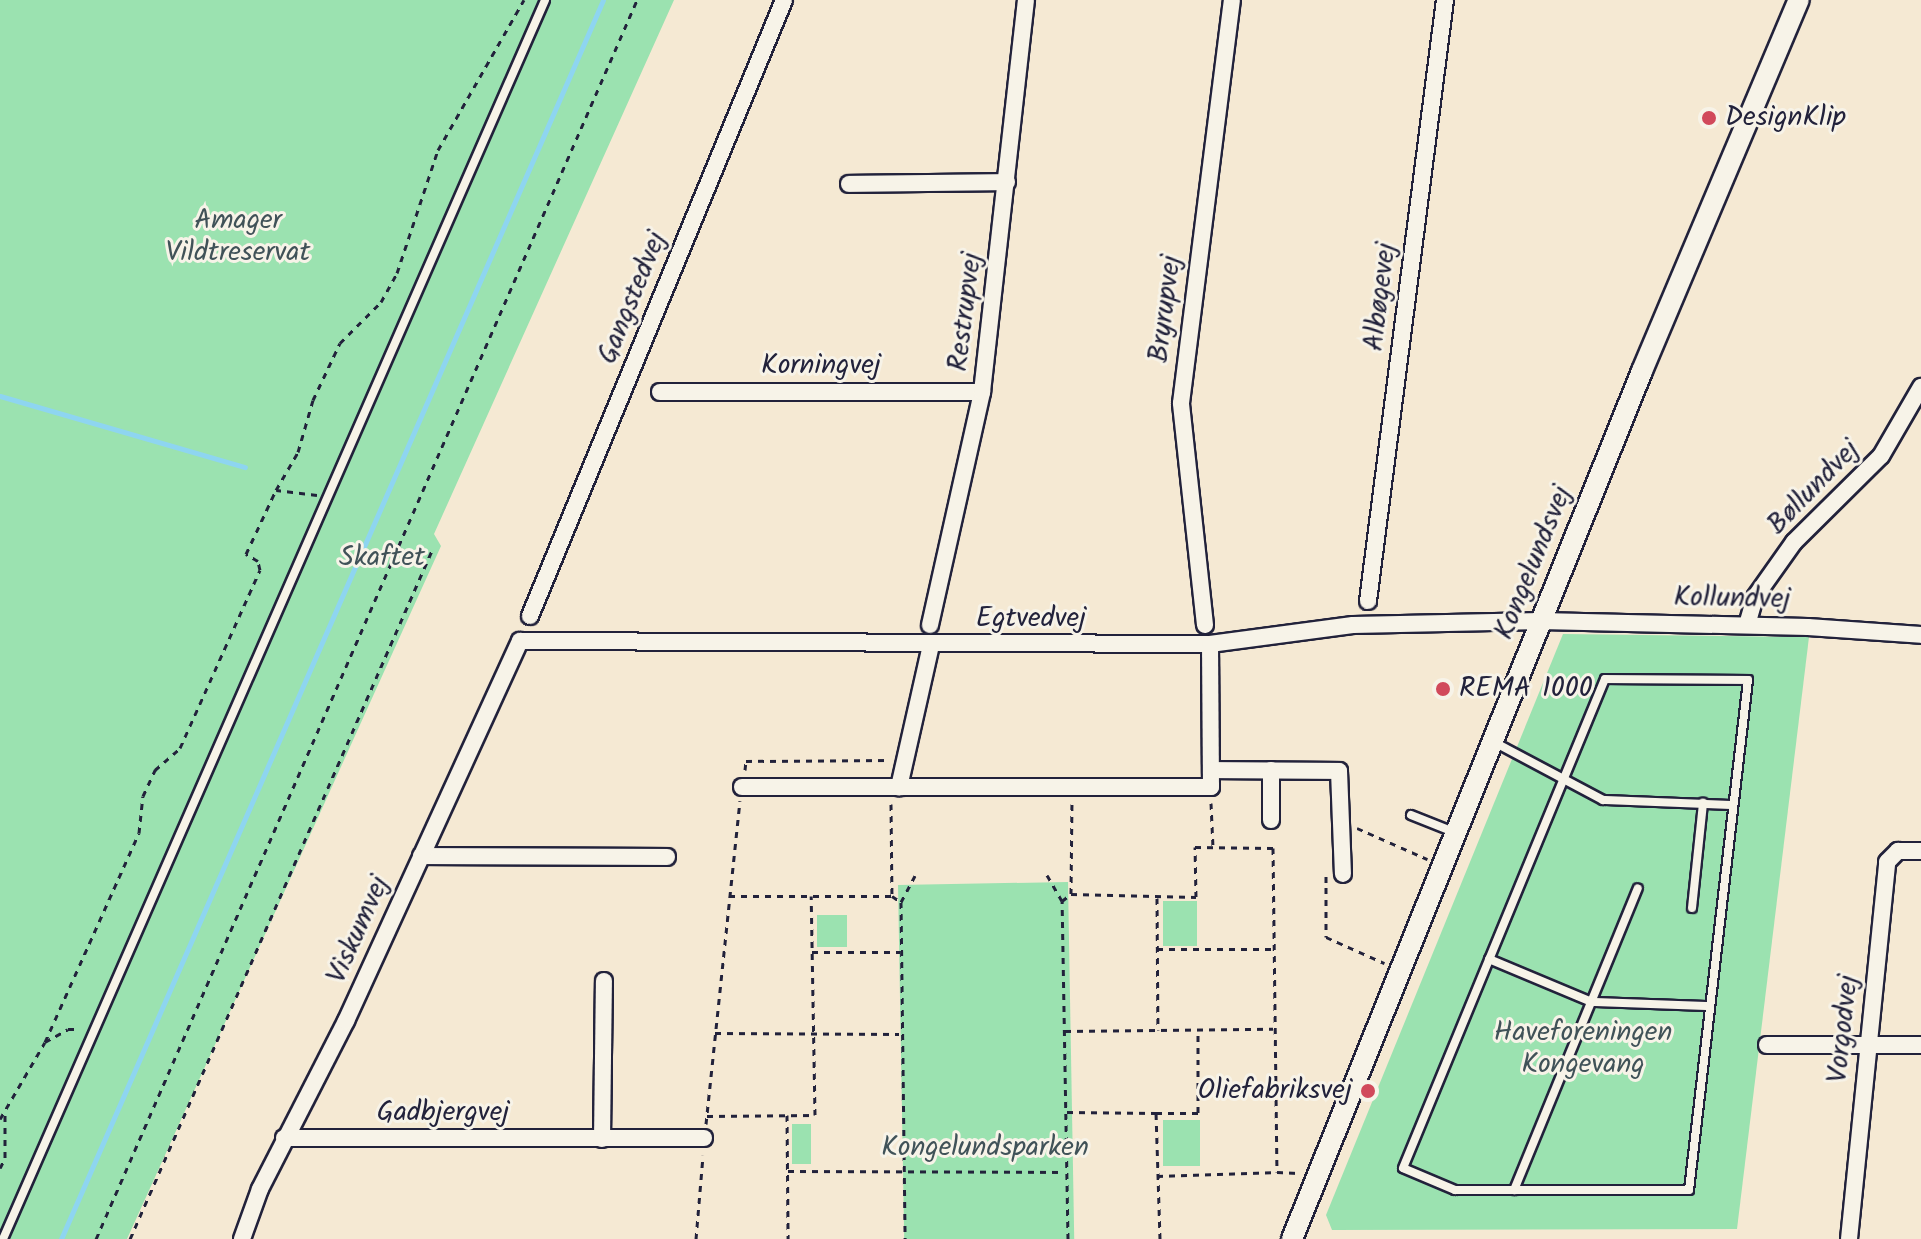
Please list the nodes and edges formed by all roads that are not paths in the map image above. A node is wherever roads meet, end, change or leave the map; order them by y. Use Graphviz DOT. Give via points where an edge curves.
graph roads {
  1 [pos="545,0"];
  2 [pos="784,0"];
  3 [pos="1026,0"];
  4 [pos="1232,0"];
  5 [pos="1445,0"];
  6 [pos="1799,0"];
  7 [pos="1007,182"];
  8 [pos="849,184"];
  9 [pos="1921,387"];
  10 [pos="660,392"];
  11 [pos="982,392"];
  12 [pos="1916,413"];
  13 [pos="1368,601"];
  14 [pos="530,616"];
  15 [pos="1541,621"];
  16 [pos="930,625"];
  17 [pos="1205,625"];
  18 [pos="1747,625"];
  19 [pos="1921,635"];
  20 [pos="520,641"];
  21 [pos="1210,644"];
  22 [pos="931,645"];
  23 [pos="1491,741"];
  24 [pos="1271,770"];
  25 [pos="1211,778"];
  26 [pos="1563,780"];
  27 [pos="742,787"];
  28 [pos="899,787"];
  29 [pos="1703,803"];
  30 [pos="1733,805"];
  31 [pos="1411,815"];
  32 [pos="1271,820"];
  33 [pos="1455,832"];
  34 [pos="1921,851"];
  35 [pos="421,856"];
  36 [pos="667,857"];
  37 [pos="1343,874"];
  38 [pos="1638,888"];
  39 [pos="1692,908"];
  40 [pos="1489,959"];
  41 [pos="604,981"];
  42 [pos="1592,1002"];
  43 [pos="1709,1006"];
  44 [pos="1767,1045"];
  45 [pos="1868,1045"];
  46 [pos="1921,1045"];
  47 [pos="284,1138"];
  48 [pos="704,1138"];
  49 [pos="602,1139"];
  50 [pos="1514,1190"];
  51 [pos="3,1239"];
  52 [pos="242,1239"];
  53 [pos="1292,1239"];
  54 [pos="1849,1239"];
  1 -- 51 [label="lane"];
  2 -- 14 [label="street, Gangstedvej"];
  3 -- 7 [label="street, Restrupvej"];
  4 -- 17 [label="street, Bryrupvej" via="1181,403"];
  5 -- 13 [label="street, Albøgevej"];
  6 -- 15 [label="street, Kongelundsvej"];
  7 -- 8 [label="street"];
  7 -- 11 [label="street, Restrupvej"];
  9 -- 12 [label="street, Bøllundvej"];
  10 -- 11 [label="street, Korningvej"];
  11 -- 16 [label="street, Restrupvej"];
  12 -- 18 [label="street, Bøllundvej" via="1881,456 1794,542 1755,597"];
  15 -- 18 [label="street, Kollundvej"];
  15 -- 21 [label="street, Egtvedvej" via="1353,625"];
  15 -- 23 [label="street, Kongelundsvej"];
  18 -- 19 [label="street, Kollundvej"];
  20 -- 22 [label="street, Egtvedvej"];
  20 -- 35 [label="street, Viskumvej"];
  21 -- 22 [label="street, Egtvedvej"];
  21 -- 25 [label="street"];
  22 -- 28 [label="street"];
  23 -- 26 [label="lane"];
  23 -- 33 [label="street, Kongelundsvej"];
  24 -- 25 [label="street"];
  24 -- 32 [label="street"];
  24 -- 37 [label="street" via="1339,771"];
  25 -- 28 [label="street"];
  26 -- 29 [label="lane" via="1603,800"];
  26 -- 30 [label="lane" via="1605,679 1748,680"];
  26 -- 40 [label="lane"];
  27 -- 28 [label="street"];
  29 -- 30 [label="lane"];
  29 -- 39 [label="lane"];
  30 -- 43 [label="lane"];
  31 -- 33 [label="lane"];
  33 -- 53 [label="street, Kongelundsvej"];
  34 -- 45 [label="street, Vorgodvej" via="1898,851 1887,862"];
  35 -- 36 [label="street"];
  35 -- 47 [label="street, Viskumvej" via="346,1021"];
  38 -- 42 [label="lane"];
  40 -- 42 [label="lane"];
  40 -- 50 [label="lane" via="1403,1168 1455,1190"];
  41 -- 49 [label="street"];
  42 -- 43 [label="lane"];
  42 -- 50 [label="lane"];
  43 -- 50 [label="lane" via="1689,1190"];
  44 -- 45 [label="street"];
  45 -- 46 [label="street"];
  45 -- 54 [label="street, Vorgodvej"];
  47 -- 49 [label="street, Gadbjergvej"];
  47 -- 52 [label="street, Viskumvej"];
  48 -- 49 [label="street, Gadbjergvej"];
}
